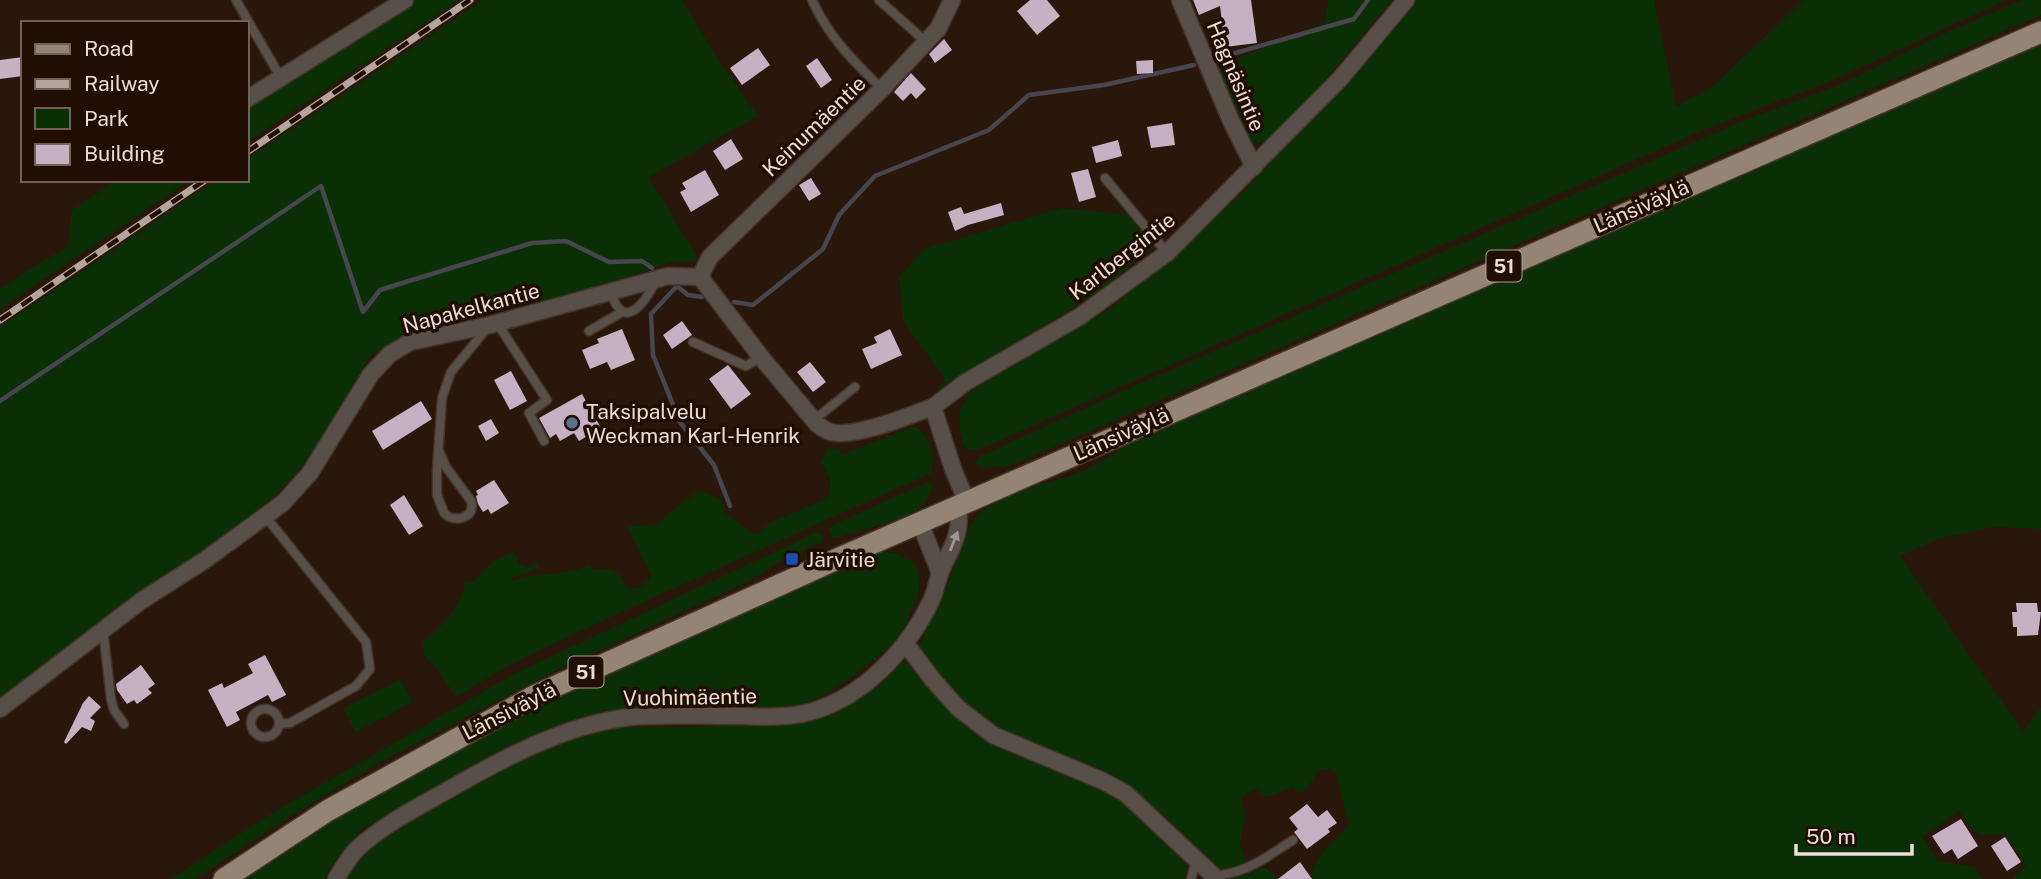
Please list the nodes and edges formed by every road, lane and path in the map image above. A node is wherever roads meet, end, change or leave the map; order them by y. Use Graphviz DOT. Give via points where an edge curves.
graph roads {
  1 [pos="236,0"];
  2 [pos="405,0"];
  3 [pos="812,0"];
  4 [pos="878,0"];
  5 [pos="952,0"];
  6 [pos="1180,0"];
  7 [pos="1406,0"];
  8 [pos="2041,32"];
  9 [pos="926,42"];
  10 [pos="281,78"];
  11 [pos="882,89"];
  12 [pos="248,98"];
  13 [pos="1254,167"];
  14 [pos="1105,178"];
  15 [pos="1167,253"];
  16 [pos="700,277"];
  17 [pos="657,279"];
  18 [pos="611,292"];
  19 [pos="622,312"];
  20 [pos="493,324"];
  21 [pos="589,331"];
  22 [pos="693,342"];
  23 [pos="761,357"];
  24 [pos="855,387"];
  25 [pos="933,407"];
  26 [pos="814,420"];
  27 [pos="544,441"];
  28 [pos="439,451"];
  29 [pos="962,504"];
  30 [pos="266,517"];
  31 [pos="920,523"];
  32 [pos="940,573"];
  33 [pos="103,630"];
  34 [pos="906,644"];
  35 [pos="0,709"];
  36 [pos="124,724"];
  37 [pos="279,724"];
  38 [pos="1293,840"];
  39 [pos="1196,862"];
  40 [pos="1215,877"];
  41 [pos="224,879"];
  42 [pos="336,879"];
  43 [pos="1191,879"];
  1 -- 10 [label="lane"];
  2 -- 10 [label="street"];
  3 -- 11 [label="lane" via="847,55"];
  4 -- 9 [label="lane"];
  5 -- 9 [label="street, Keinumäentie" via="939,29"];
  6 -- 13 [label="street, Hagnäsintie"];
  7 -- 13 [label="street, Karlbergintie" via="1340,79"];
  8 -- 29 [label="main road, Länsiväylä / 51"];
  9 -- 11 [label="street, Keinumäentie"];
  10 -- 12 [label="street"];
  11 -- 16 [label="street, Keinumäentie" via="710,257"];
  13 -- 15 [label="street, Karlbergintie"];
  14 -- 15 [label="lane"];
  15 -- 25 [label="street, Karlbergintie" via="1079,317 966,382"];
  16 -- 17 [label="street, Napakelkantie"];
  16 -- 23 [label="street"];
  17 -- 18 [label="street, Napakelkantie"];
  17 -- 19 [label="lane" via="646,301 636,310"];
  18 -- 19 [label="lane"];
  18 -- 20 [label="street, Napakelkantie"];
  19 -- 21 [label="lane"];
  20 -- 27 [label="lane" via="547,400 529,413"];
  20 -- 28 [label="lane" via="451,372 442,398"];
  20 -- 30 [label="street, Napakelkantie" via="410,342 390,354 371,374 310,473"];
  22 -- 23 [label="lane" via="746,366"];
  23 -- 26 [label="street"];
  24 -- 26 [label="lane"];
  25 -- 26 [label="street" via="838,433 825,430"];
  25 -- 29 [label="street"];
  28 -- 28 [label="lane" via="437,495 444,513 465,518 471,514 471,501"];
  29 -- 31 [label="main road, Länsiväylä / 51"];
  32 -- 29 [label="street, Vuohimäentie, one-way" via="956,542"];
  30 -- 33 [label="street, Napakelkantie"];
  30 -- 37 [label="lane" via="366,642 370,669 356,686 290,723"];
  31 -- 32 [label="street"];
  31 -- 41 [label="main road, Länsiväylä / 51" via="536,695 327,811"];
  32 -- 34 [label="street, Vuohimäentie" via="933,597"];
  33 -- 35 [label="street, Napakelkantie"];
  33 -- 36 [label="lane" via="111,699"];
  34 -- 39 [label="street" via="958,708 993,735 1125,793"];
  34 -- 42 [label="street, Vuohimäentie" via="863,684 811,712 786,717 670,715 605,721 499,761 374,834 354,851"];
  38 -- 40 [label="lane" via="1235,874"];
  39 -- 40 [label="street"];
  39 -- 43 [label="lane"];
}
